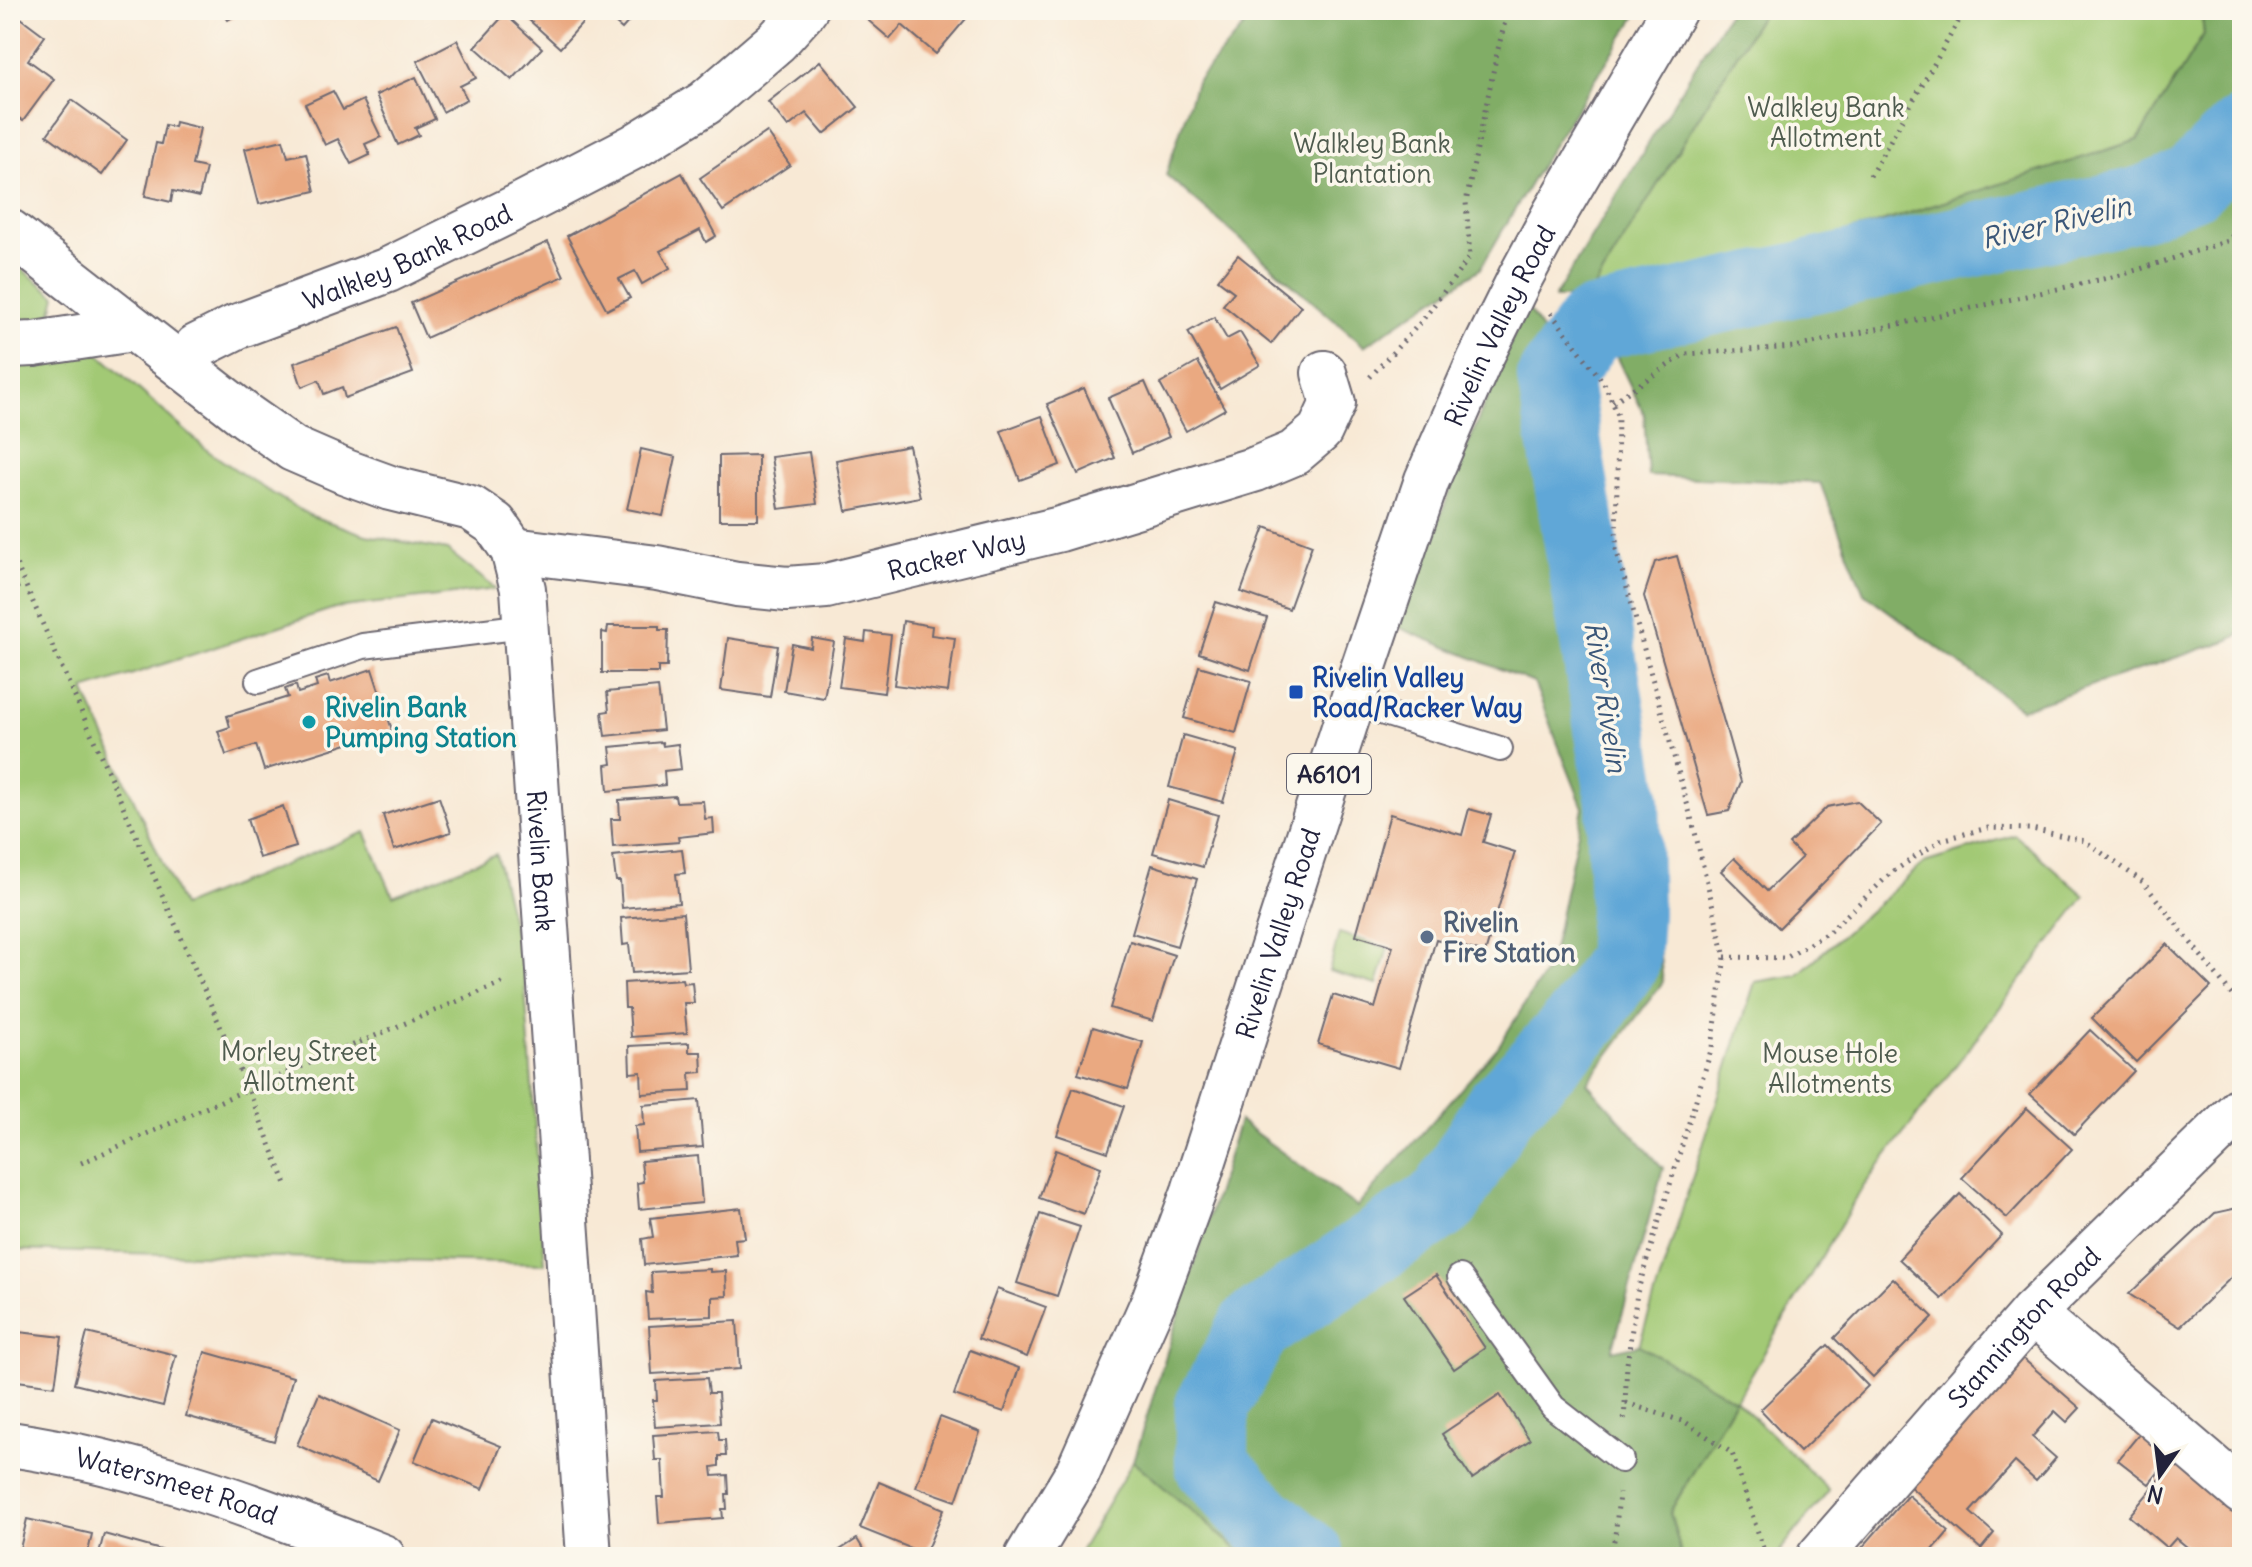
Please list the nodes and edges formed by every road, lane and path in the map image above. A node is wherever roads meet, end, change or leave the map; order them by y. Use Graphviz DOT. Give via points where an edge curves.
graph roads {
  1 [pos="14,10"];
  2 [pos="805,10"];
  3 [pos="1508,10"];
  4 [pos="1674,10"];
  5 [pos="1965,10"];
  6 [pos="10,15"];
  7 [pos="1870,176"];
  8 [pos="2242,224"];
  9 [pos="10,232"];
  10 [pos="1552,315"];
  11 [pos="133,329"];
  12 [pos="10,345"];
  13 [pos="183,365"];
  14 [pos="1324,373"];
  15 [pos="1613,402"];
  16 [pos="1320,431"];
  17 [pos="10,550"];
  18 [pos="513,550"];
  19 [pos="24,583"];
  20 [pos="10,591"];
  21 [pos="525,626"];
  22 [pos="258,681"];
  23 [pos="1352,703"];
  24 [pos="1500,749"];
  25 [pos="1725,957"];
  26 [pos="549,964"];
  27 [pos="2242,1008"];
  28 [pos="248,1089"];
  29 [pos="2242,1108"];
  30 [pos="81,1163"];
  31 [pos="286,1184"];
  32 [pos="1460,1277"];
  33 [pos="2032,1313"];
  34 [pos="1626,1403"];
  35 [pos="10,1444"];
  36 [pos="1621,1460"];
  37 [pos="2242,1492"];
  38 [pos="383,1557"];
  39 [pos="589,1557"];
  40 [pos="1027,1557"];
  41 [pos="1611,1557"];
  42 [pos="1766,1557"];
  43 [pos="1819,1557"];
  1 -- 6 [label="path"];
  2 -- 13 [label="street, Walkley Bank Road" via="705,103 635,146 388,270 236,327 196,347"];
  3 -- 16 [label="path" via="1466,202 1470,257 1421,322"];
  4 -- 23 [label="street, Rivelin Valley Road / A6101" via="1555,213 1479,361 1427,480"];
  5 -- 7 [label="path"];
  8 -- 15 [label="path" via="2228,241 2121,275 1795,347 1685,354"];
  9 -- 11 [label="street"];
  10 -- 15 [label="path"];
  11 -- 12 [label="street"];
  11 -- 13 [label="street"];
  13 -- 18 [label="street, Rivelin Bank" via="293,449 390,488 471,508 495,524"];
  14 -- 16 [label="street" via="1333,403"];
  15 -- 25 [label="path" via="1618,415 1616,549"];
  16 -- 18 [label="street, Racker Way" via="1294,453 1171,497 826,586 737,584"];
  17 -- 19 [label="path"];
  18 -- 21 [label="street, Rivelin Bank"];
  19 -- 20 [label="path"];
  19 -- 28 [label="path"];
  21 -- 22 [label="lane" via="363,646"];
  21 -- 26 [label="street, Rivelin Bank"];
  23 -- 24 [label="lane"];
  23 -- 40 [label="street, Rivelin Valley Road / A6101" via="1154,1300 1077,1474"];
  25 -- 27 [label="path" via="1786,958 1829,932 1891,873 1941,840 1988,828 2032,829 2085,841 2143,882"];
  25 -- 34 [label="path" via="1712,1047 1637,1293"];
  26 -- 28 [label="path"];
  26 -- 39 [label="street, Rivelin Bank"];
  28 -- 30 [label="path"];
  28 -- 31 [label="path"];
  29 -- 33 [label="street, Stannington Road"];
  32 -- 36 [label="lane" via="1553,1407"];
  33 -- 37 [label="street"];
  33 -- 43 [label="street, Stannington Road"];
  34 -- 36 [label="path"];
  34 -- 42 [label="path" via="1685,1422 1732,1453"];
  35 -- 38 [label="street, Watersmeet Road" via="124,1466 229,1497"];
  36 -- 41 [label="path"];
}
